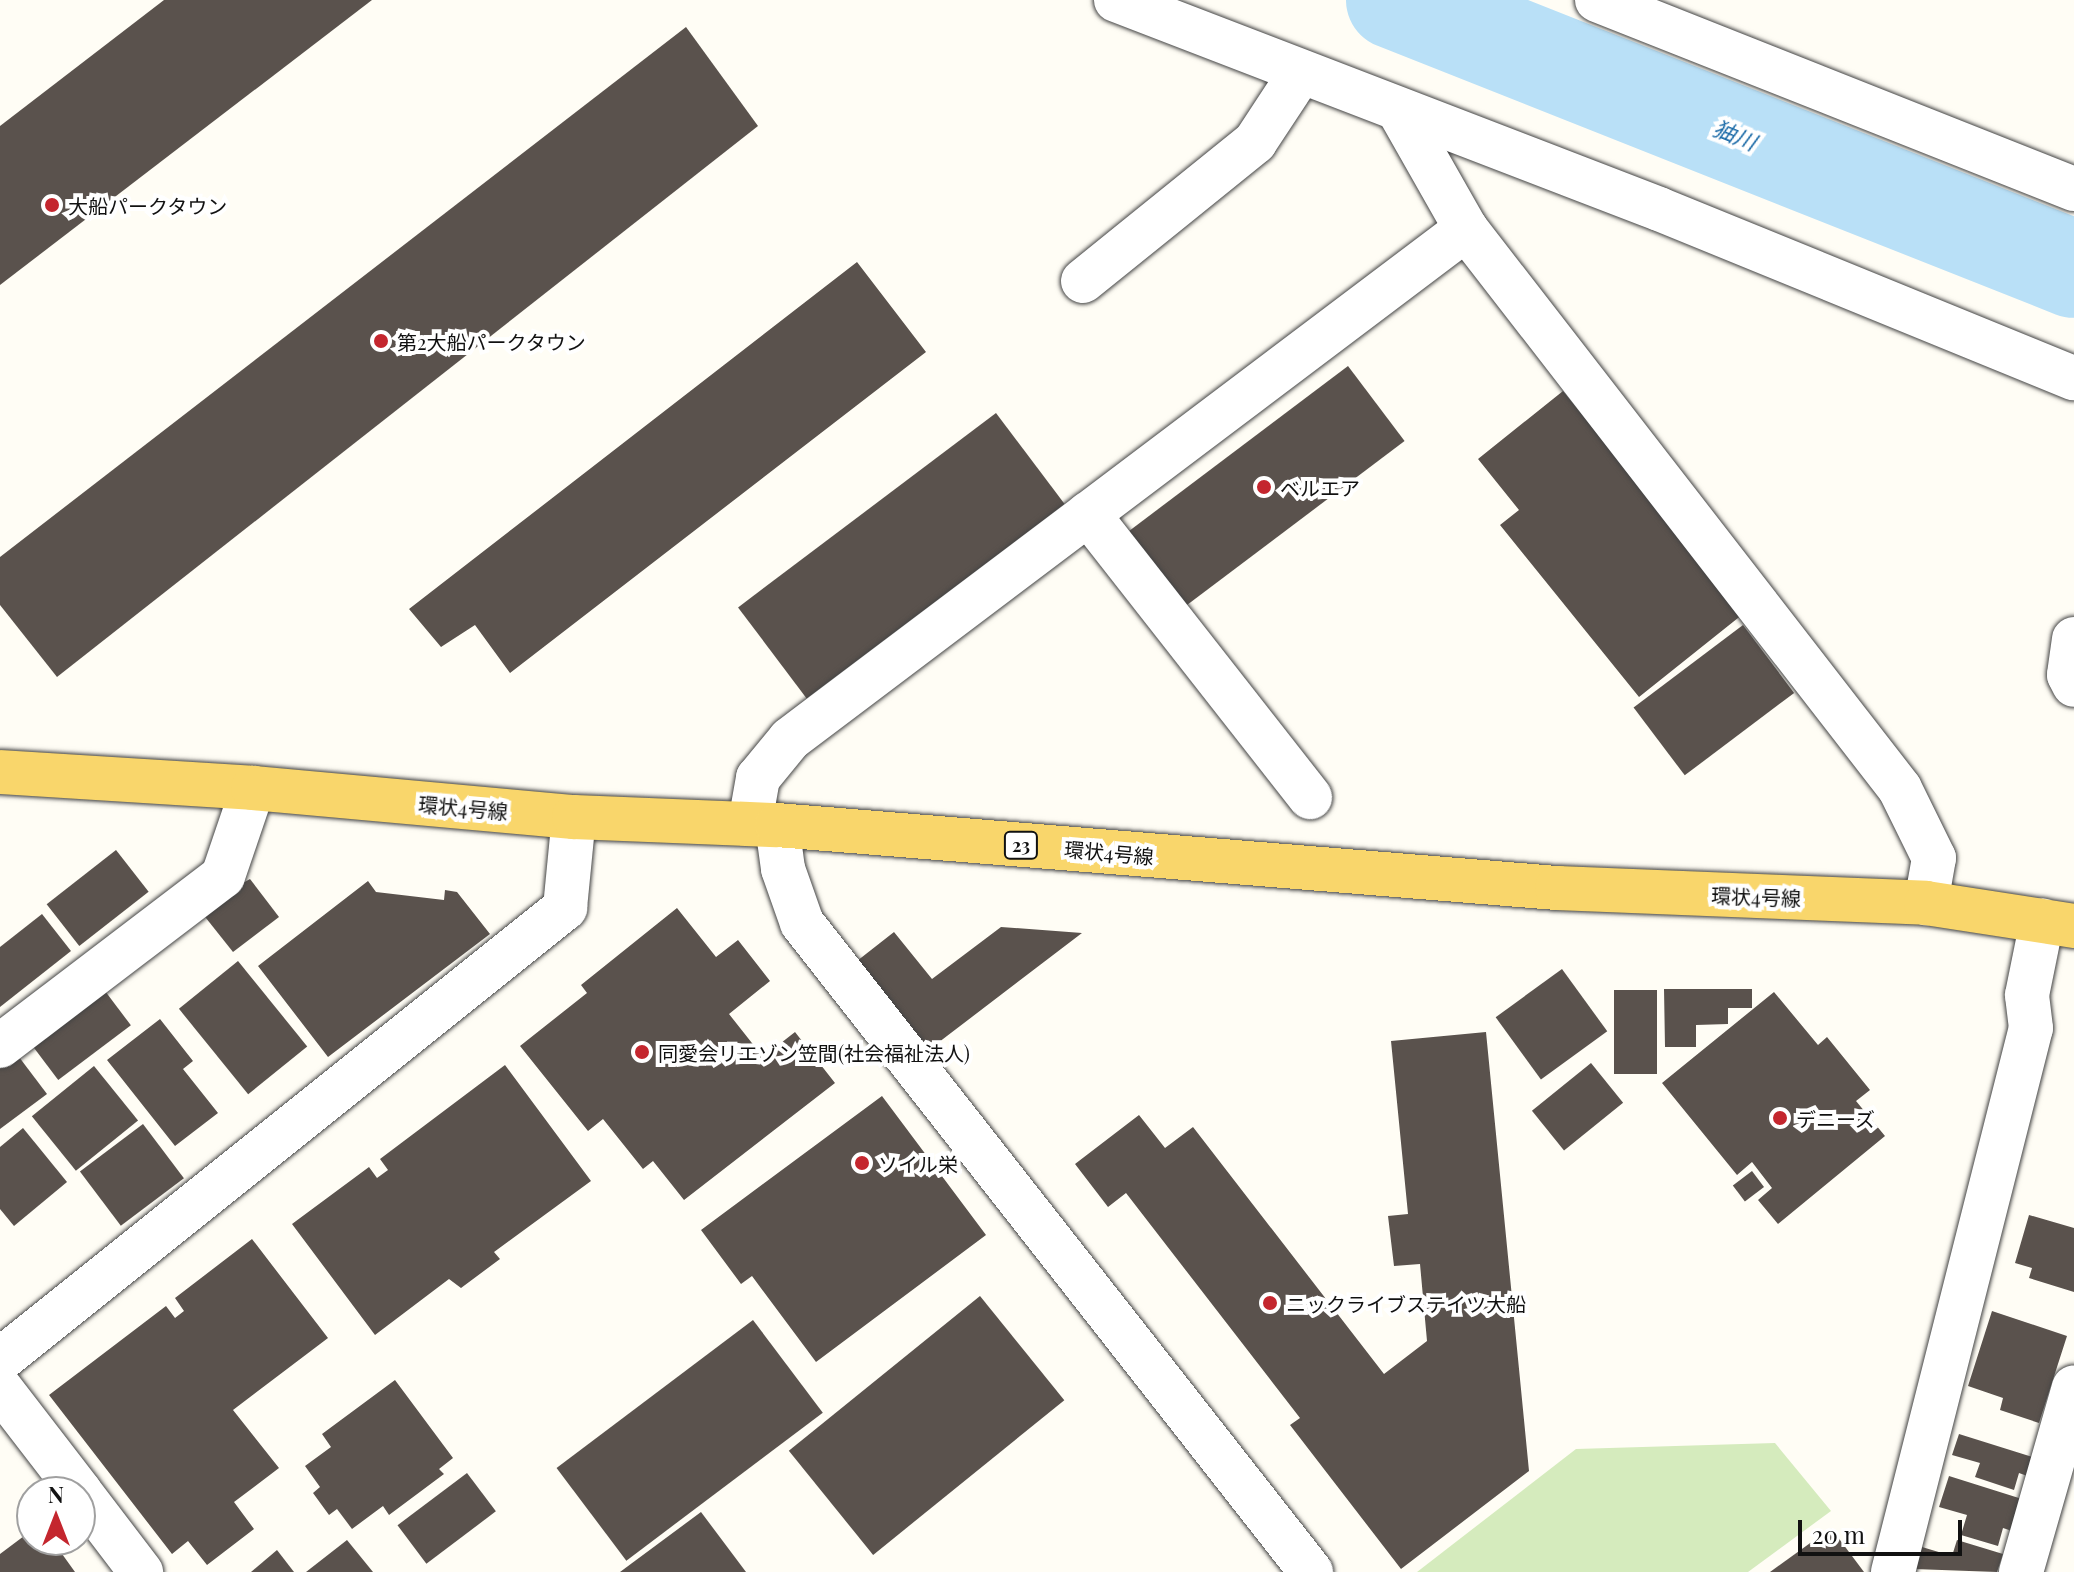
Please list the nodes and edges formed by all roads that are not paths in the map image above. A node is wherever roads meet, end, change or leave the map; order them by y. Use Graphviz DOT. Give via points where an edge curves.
graph roads {
  1 [pos="1116,0"];
  2 [pos="1597,0"];
  3 [pos="1301,72"];
  4 [pos="1399,111"];
  5 [pos="2074,189"];
  6 [pos="1466,229"];
  7 [pos="1083,281"];
  8 [pos="2074,378"];
  9 [pos="1088,514"];
  10 [pos="2074,639"];
  11 [pos="2074,685"];
  12 [pos="0,772"];
  13 [pos="253,788"];
  14 [pos="1310,797"];
  15 [pos="574,817"];
  16 [pos="764,824"];
  17 [pos="1926,903"];
  18 [pos="2058,923"];
  19 [pos="0,1046"];
  20 [pos="0,1360"];
  21 [pos="2074,1387"];
  22 [pos="0,1388"];
  23 [pos="68,1476"];
  24 [pos="96,1513"];
  25 [pos="141,1572"];
  26 [pos="1311,1572"];
  27 [pos="1893,1572"];
  28 [pos="2021,1572"];
  1 -- 3 [label="street"];
  2 -- 5 [label="street"];
  3 -- 4 [label="street"];
  3 -- 7 [label="street" via="1255,142"];
  4 -- 6 [label="street"];
  4 -- 8 [label="street"];
  6 -- 9 [label="street"];
  6 -- 17 [label="street" via="1900,789 1934,858"];
  9 -- 14 [label="street"];
  9 -- 16 [label="street" via="790,739 758,778"];
  10 -- 11 [label="street" via="2069,675"];
  12 -- 13 [label="main road, 環状4号線 / 23"];
  13 -- 15 [label="main road, 環状4号線 / 23"];
  13 -- 19 [label="street" via="223,876"];
  15 -- 16 [label="main road, 環状4号線 / 23"];
  15 -- 20 [label="street" via="565,908"];
  16 -- 17 [label="main road, 環状4号線 / 23" via="1557,888"];
  16 -- 26 [label="street" via="802,923"];
  17 -- 18 [label="main road, 環状4号線 / 23"];
  18 -- 27 [label="street" via="2027,995 2031,1028"];
  21 -- 28 [label="street"];
  22 -- 23 [label="street"];
  24 -- 25 [label="street"];
}
